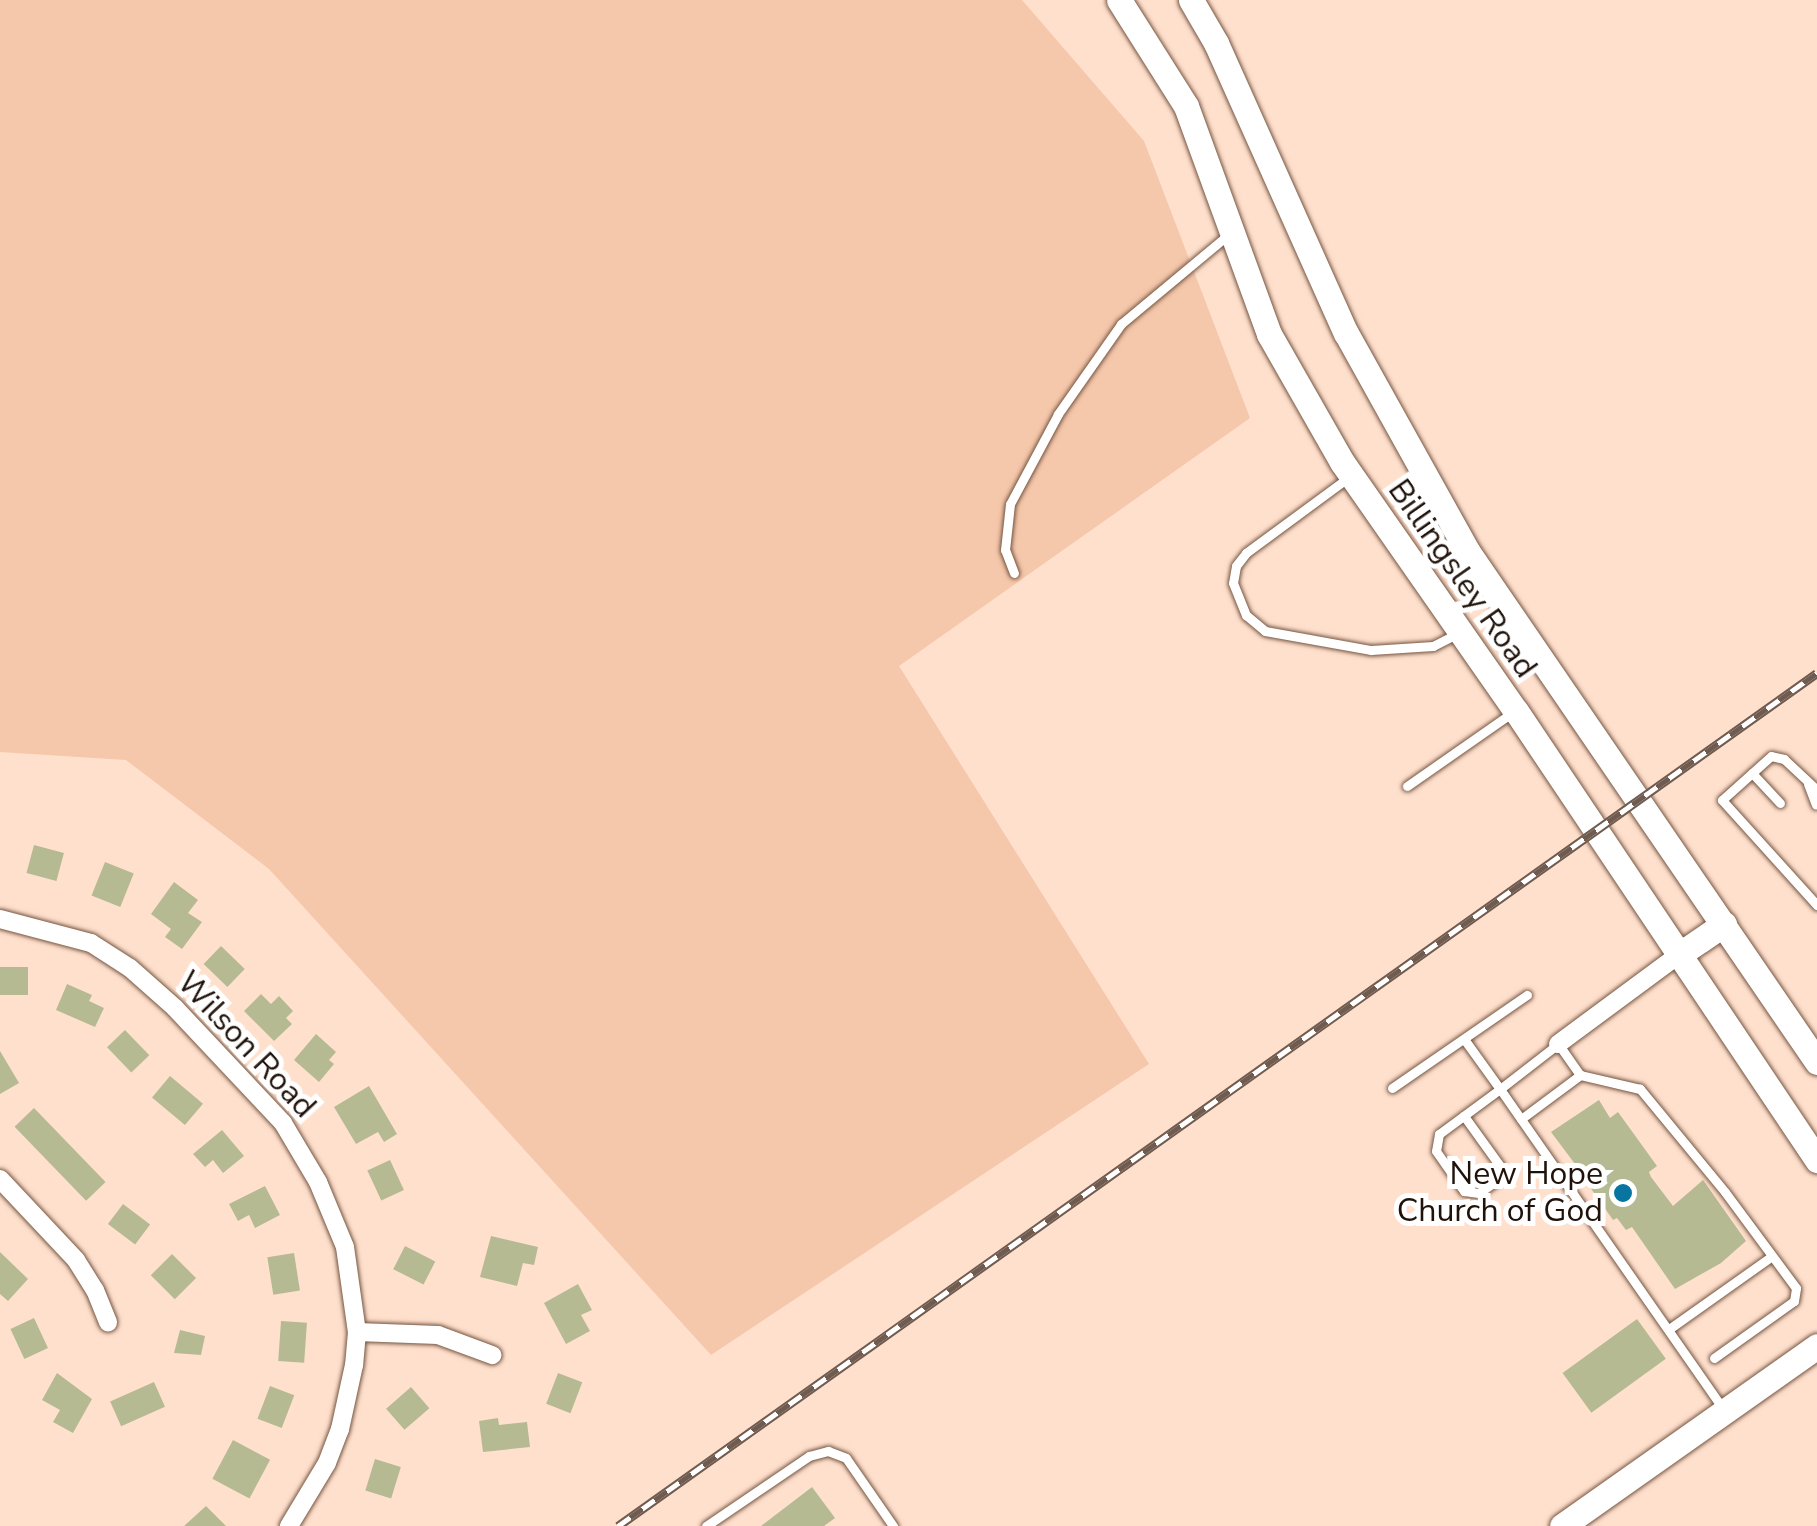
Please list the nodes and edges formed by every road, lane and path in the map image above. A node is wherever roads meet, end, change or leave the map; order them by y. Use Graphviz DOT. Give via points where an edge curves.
graph roads {
  1 [pos="1120,0"];
  2 [pos="1191,0"];
  3 [pos="1231,232"];
  4 [pos="1351,476"];
  5 [pos="1014,573"];
  6 [pos="1460,632"];
  7 [pos="1516,711"];
  8 [pos="1752,774"];
  9 [pos="1806,780"];
  10 [pos="1407,786"];
  11 [pos="1817,787"];
  12 [pos="1780,803"];
  13 [pos="1816,805"];
  14 [pos="1817,904"];
  15 [pos="0,919"];
  16 [pos="1724,924"];
  17 [pos="1677,956"];
  18 [pos="1527,995"];
  19 [pos="1464,1038"];
  20 [pos="1558,1044"];
  21 [pos="1814,1053"];
  22 [pos="1580,1075"];
  23 [pos="1392,1088"];
  24 [pos="1500,1090"];
  25 [pos="1464,1116"];
  26 [pos="1521,1119"];
  27 [pos="1817,1160"];
  28 [pos="0,1180"];
  29 [pos="1772,1256"];
  30 [pos="108,1323"];
  31 [pos="1669,1329"];
  32 [pos="356,1332"];
  33 [pos="1817,1346"];
  34 [pos="492,1355"];
  35 [pos="1714,1358"];
  36 [pos="1726,1413"];
  37 [pos="289,1526"];
  38 [pos="706,1526"];
  39 [pos="893,1526"];
  40 [pos="1562,1526"];
  1 -- 3 [label="main road, Billingsley Road" via="1186,106"];
  2 -- 16 [label="main road, Billingsley Road" via="1346,333 1410,453 1468,552"];
  3 -- 4 [label="main road, Billingsley Road" via="1270,334"];
  3 -- 5 [label="lane" via="1121,324 1058,414 1010,504 1004,540"];
  4 -- 6 [label="main road, Billingsley Road"];
  4 -- 6 [label="lane" via="1236,566 1233,584 1246,616 1265,630 1371,650 1433,646"];
  6 -- 7 [label="main road, Billingsley Road"];
  7 -- 10 [label="lane"];
  7 -- 17 [label="main road, Billingsley Road"];
  8 -- 9 [label="lane" via="1771,756"];
  8 -- 12 [label="lane"];
  8 -- 14 [label="lane" via="1722,800"];
  9 -- 11 [label="lane"];
  9 -- 13 [label="lane"];
  15 -- 32 [label="street, Wilson Road" via="91,943 130,968 282,1123 304,1155 345,1247"];
  16 -- 17 [label="main road"];
  16 -- 21 [label="main road, Billingsley Road"];
  17 -- 20 [label="street"];
  17 -- 27 [label="main road, Billingsley Road"];
  18 -- 19 [label="lane"];
  19 -- 23 [label="lane"];
  19 -- 24 [label="lane"];
  20 -- 22 [label="lane"];
  20 -- 24 [label="lane"];
  22 -- 26 [label="lane"];
  22 -- 29 [label="lane" via="1640,1090"];
  24 -- 25 [label="lane"];
  24 -- 26 [label="lane"];
  25 -- 25 [label="lane" via="1500,1166 1498,1179 1478,1193 1464,1192 1436,1151 1439,1134"];
  26 -- 31 [label="lane"];
  28 -- 30 [label="street" via="76,1260"];
  29 -- 31 [label="lane"];
  29 -- 35 [label="lane" via="1796,1288 1794,1301"];
  31 -- 36 [label="lane"];
  32 -- 34 [label="street" via="438,1335"];
  32 -- 37 [label="street, Wilson Road" via="340,1429"];
  33 -- 36 [label="main road"];
  36 -- 40 [label="main road"];
  38 -- 39 [label="lane" via="809,1456 828,1451 846,1458"];
}
